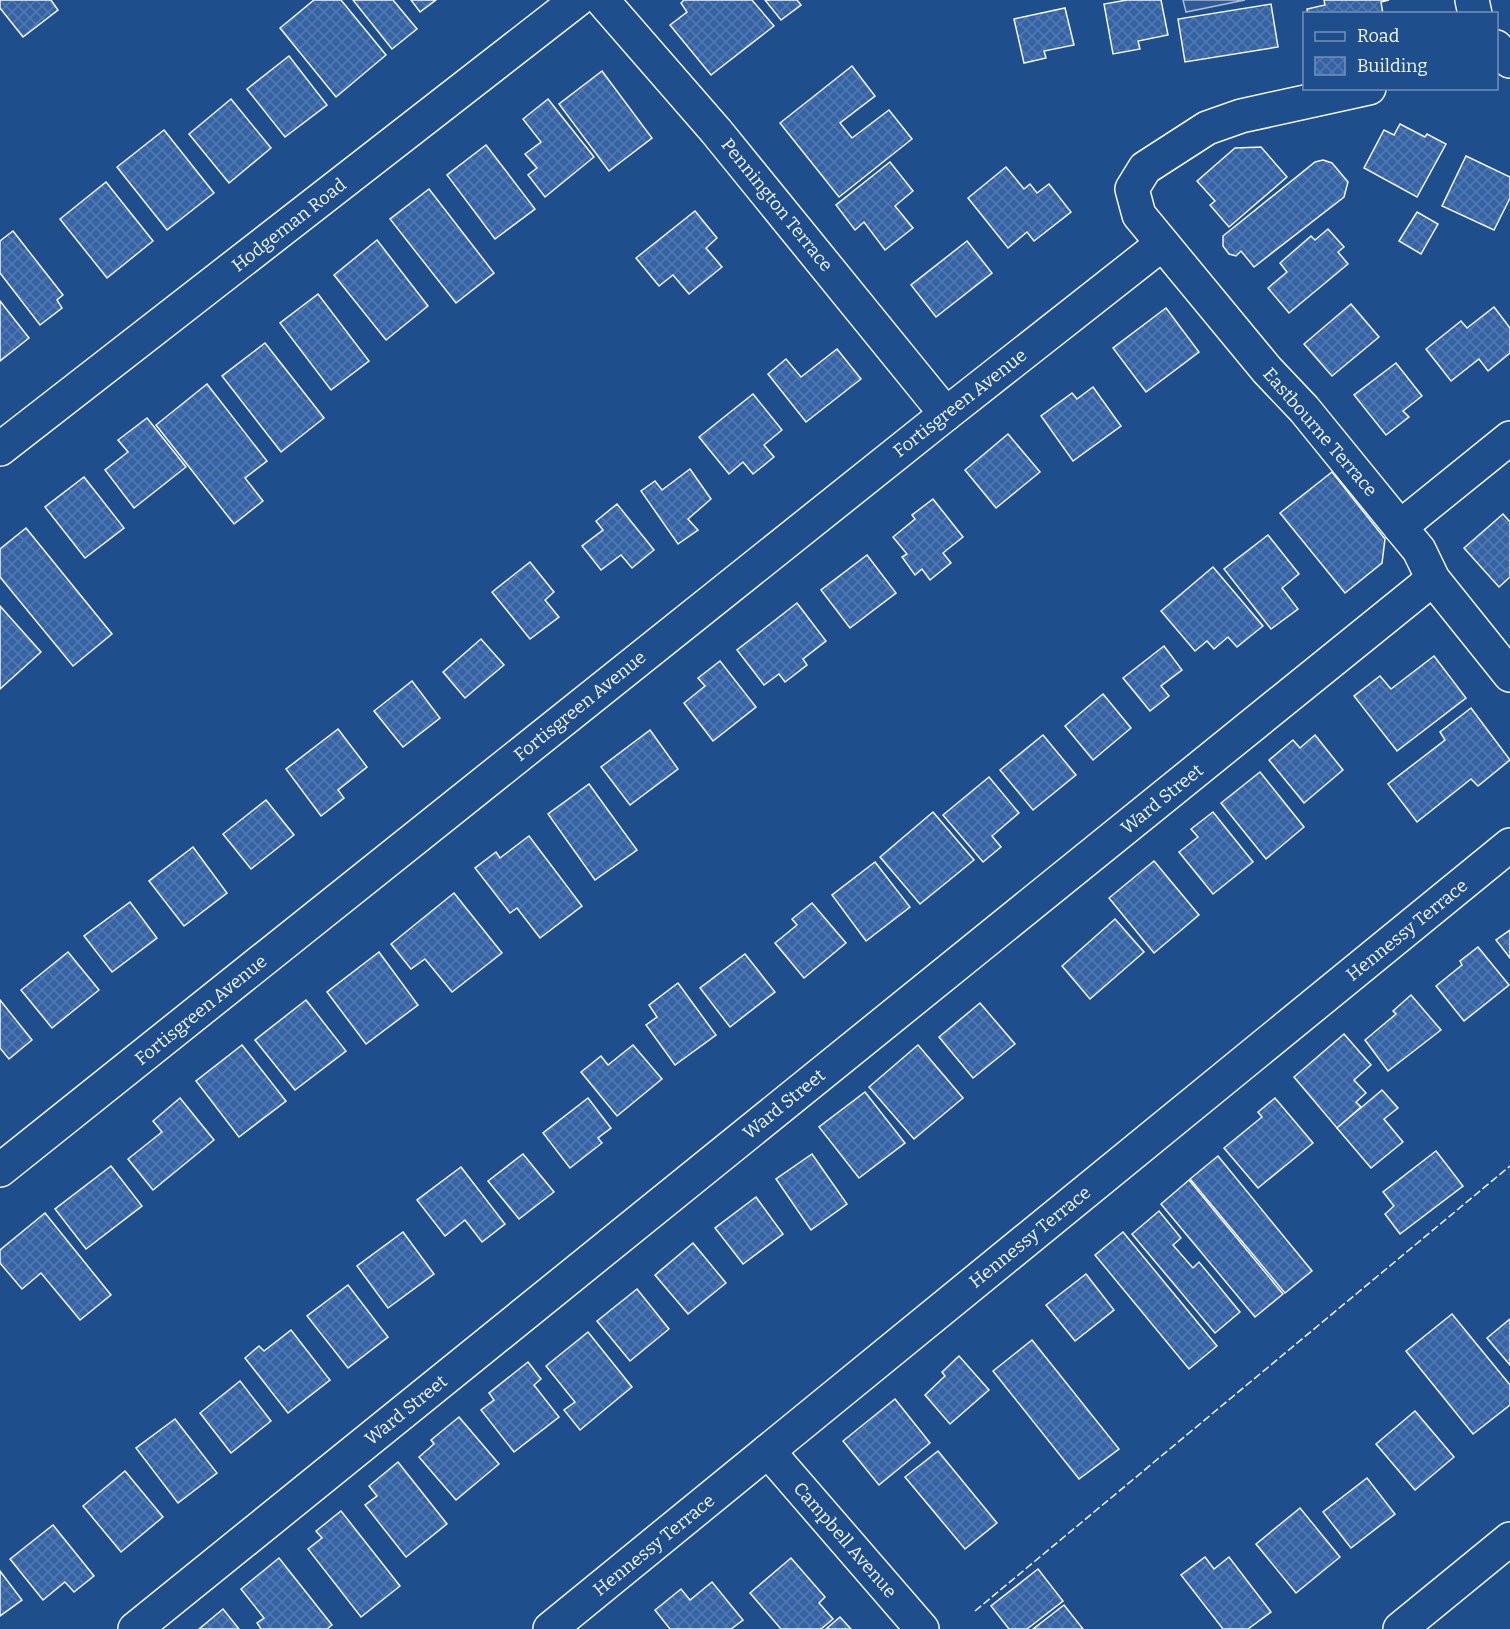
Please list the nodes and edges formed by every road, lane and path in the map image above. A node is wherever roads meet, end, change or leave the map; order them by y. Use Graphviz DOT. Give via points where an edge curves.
graph roads {
  1 [pos="577,0"];
  2 [pos="602,0"];
  3 [pos="1498,48"];
  4 [pos="1510,61"];
  5 [pos="1360,90"];
  6 [pos="1162,244"];
  7 [pos="946,414"];
  8 [pos="1510,438"];
  9 [pos="0,449"];
  10 [pos="1400,527"];
  11 [pos="1432,579"];
  12 [pos="1510,675"];
  13 [pos="1510,845"];
  14 [pos="0,1170"];
  15 [pos="768,1451"];
  16 [pos="1510,1539"];
  17 [pos="135,1629"];
  18 [pos="550,1629"];
  19 [pos="922,1629"];
  20 [pos="1400,1629"];
  1 -- 9 [label="street, Hodgeman Road"];
  2 -- 7 [label="street, Pennington Terrace" via="716,131"];
  3 -- 4 [label="street"];
  5 -- 6 [label="street, Eastbourne Terrace" via="1241,116 1207,128 1145,168 1132,189 1139,215"];
  6 -- 7 [label="street, Fortisgreen Avenue"];
  6 -- 10 [label="street, Eastbourne Terrace"];
  7 -- 14 [label="street, Fortisgreen Avenue"];
  8 -- 10 [label="street"];
  10 -- 11 [label="street, Eastbourne Terrace" via="1419,550"];
  11 -- 12 [label="street, Eastbourne Terrace"];
  11 -- 17 [label="street, Ward Street"];
  13 -- 15 [label="street, Hennessy Terrace"];
  15 -- 18 [label="street, Hennessy Terrace"];
  15 -- 19 [label="street, Campbell Avenue"];
  16 -- 20 [label="street"];
}
